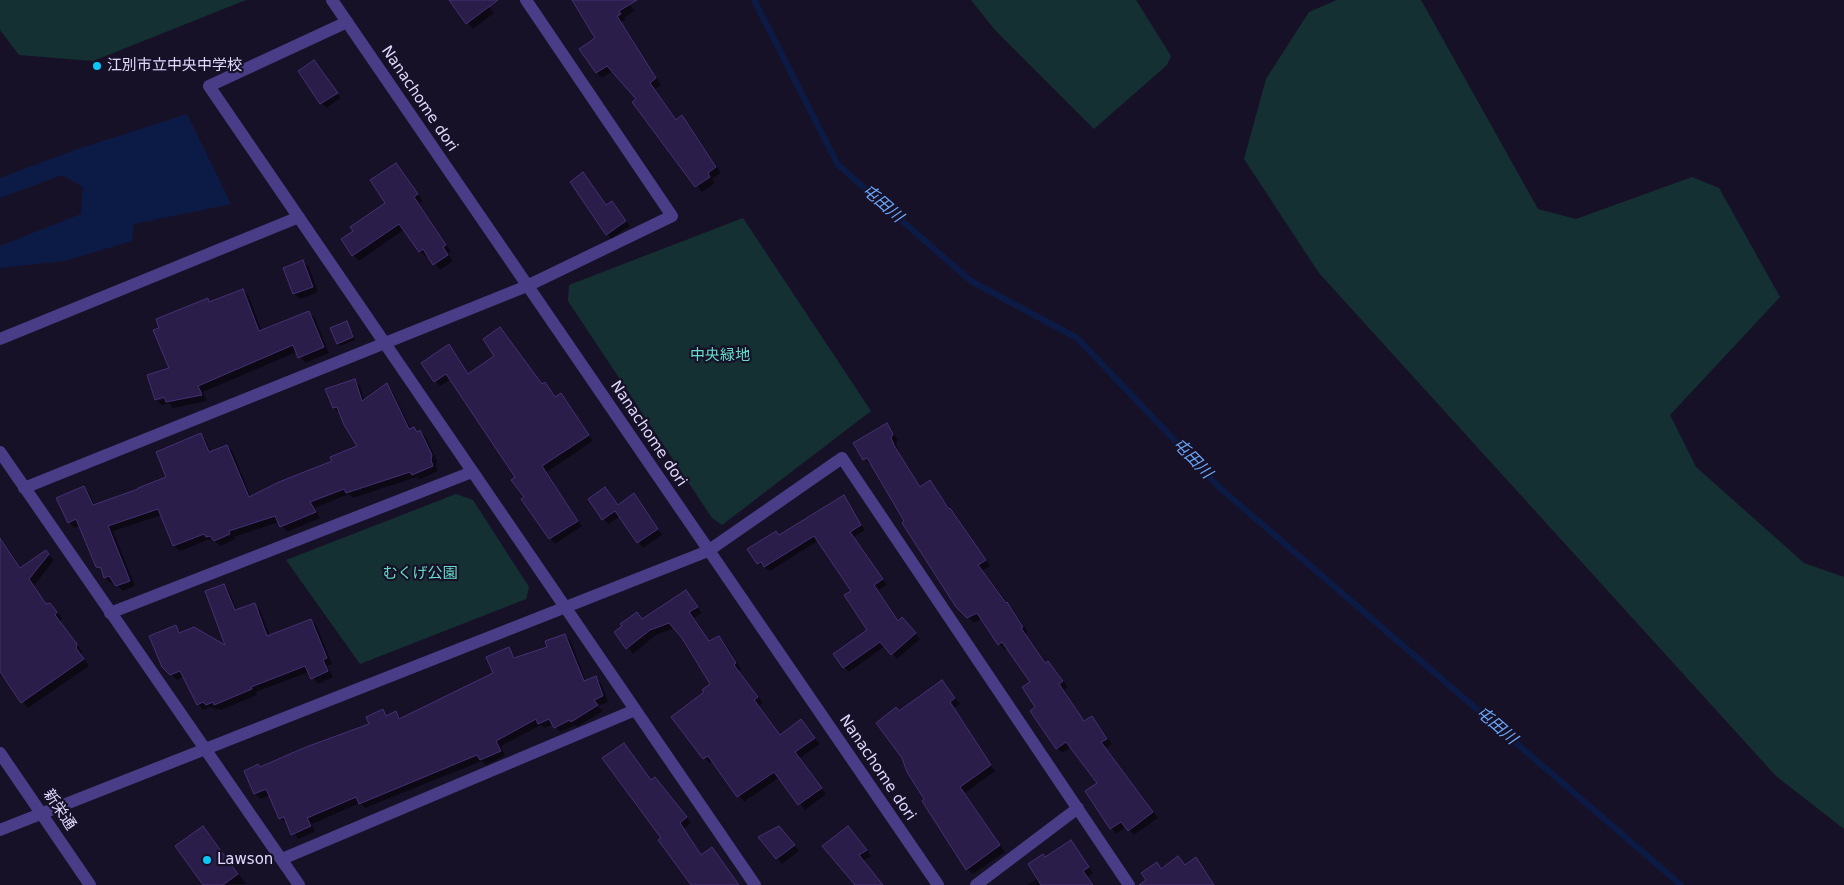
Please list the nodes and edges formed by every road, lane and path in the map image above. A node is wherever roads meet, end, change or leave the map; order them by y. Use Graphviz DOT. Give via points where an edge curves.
graph roads {
  1 [pos="332,0"];
  2 [pos="526,0"];
  3 [pos="347,22"];
  4 [pos="299,218"];
  5 [pos="528,286"];
  6 [pos="0,339"];
  7 [pos="385,344"];
  8 [pos="0,452"];
  9 [pos="472,472"];
  10 [pos="24,488"];
  11 [pos="708,551"];
  12 [pos="564,607"];
  13 [pos="110,613"];
  14 [pos="635,710"];
  15 [pos="203,750"];
  16 [pos="0,753"];
  17 [pos="1078,808"];
  18 [pos="41,813"];
  19 [pos="0,830"];
  20 [pos="282,860"];
  21 [pos="90,885"];
  22 [pos="299,885"];
  23 [pos="755,885"];
  24 [pos="938,885"];
  25 [pos="976,885"];
  26 [pos="1129,885"];
  1 -- 3 [label="street, Nanachome dori"];
  2 -- 5 [label="street" via="672,216"];
  3 -- 4 [label="street" via="209,86"];
  3 -- 5 [label="street, Nanachome dori"];
  4 -- 6 [label="street"];
  4 -- 7 [label="street"];
  5 -- 7 [label="street"];
  5 -- 11 [label="street, Nanachome dori"];
  7 -- 9 [label="street"];
  7 -- 10 [label="street"];
  8 -- 10 [label="street"];
  9 -- 12 [label="street"];
  9 -- 13 [label="street"];
  10 -- 13 [label="street"];
  11 -- 12 [label="street"];
  11 -- 17 [label="street" via="842,458"];
  11 -- 24 [label="street, Nanachome dori"];
  12 -- 14 [label="street"];
  12 -- 15 [label="street"];
  13 -- 15 [label="street"];
  14 -- 20 [label="street"];
  14 -- 23 [label="street"];
  15 -- 18 [label="street"];
  15 -- 20 [label="street"];
  16 -- 18 [label="street, 新栄通"];
  17 -- 25 [label="street"];
  17 -- 26 [label="street"];
  18 -- 19 [label="street"];
  18 -- 21 [label="street, 新栄通"];
  20 -- 22 [label="street"];
}
